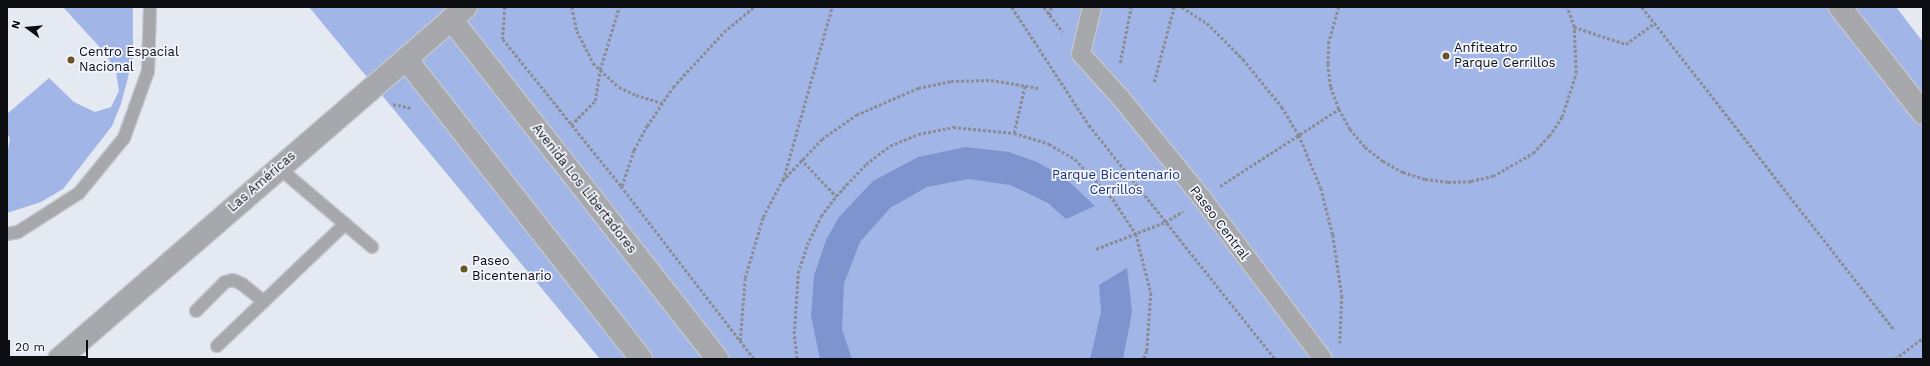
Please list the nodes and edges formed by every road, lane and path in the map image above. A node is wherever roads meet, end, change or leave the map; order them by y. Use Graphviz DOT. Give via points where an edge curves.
graph roads {
  1 [pos="150,7"];
  2 [pos="505,7"];
  3 [pos="572,7"];
  4 [pos="619,7"];
  5 [pos="754,7"];
  6 [pos="832,7"];
  7 [pos="1012,7"];
  8 [pos="1051,7"];
  9 [pos="1092,7"];
  10 [pos="1131,7"];
  11 [pos="1174,7"];
  12 [pos="1182,7"];
  13 [pos="1339,7"];
  14 [pos="1567,7"];
  15 [pos="1642,7"];
  16 [pos="1840,7"];
  17 [pos="455,11"];
  18 [pos="1049,15"];
  19 [pos="1655,23"];
  20 [pos="1574,27"];
  21 [pos="406,59"];
  22 [pos="600,70"];
  23 [pos="1154,82"];
  24 [pos="1025,85"];
  25 [pos="1039,88"];
  26 [pos="1120,97"];
  27 [pos="663,103"];
  28 [pos="1923,113"];
  29 [pos="571,125"];
  30 [pos="1014,133"];
  31 [pos="801,159"];
  32 [pos="279,168"];
  33 [pos="782,181"];
  34 [pos="621,186"];
  35 [pos="836,196"];
  36 [pos="345,224"];
  37 [pos="7,234"];
  38 [pos="372,247"];
  39 [pos="264,302"];
  40 [pos="196,311"];
  41 [pos="1894,330"];
  42 [pos="1923,338"];
  43 [pos="740,341"];
  44 [pos="1340,344"];
  45 [pos="217,346"];
  46 [pos="59,359"];
  47 [pos="641,359"];
  48 [pos="718,359"];
  49 [pos="754,359"];
  50 [pos="797,359"];
  51 [pos="1144,359"];
  52 [pos="1275,359"];
  53 [pos="1323,359"];
  54 [pos="1895,359"];
  1 -- 37 [label="lane" via="148,71 124,138 79,193 18,232"];
  2 -- 29 [label="path" via="503,39"];
  3 -- 22 [label="path" via="583,46"];
  4 -- 22 [label="path"];
  5 -- 27 [label="path" via="696,60"];
  6 -- 33 [label="path"];
  7 -- 52 [label="path" via="1089,125"];
  8 -- 18 [label="path"];
  9 -- 26 [label="street, Paseo Central" via="1081,54"];
  10 -- 26 [label="path" via="1120,66"];
  11 -- 23 [label="path"];
  12 -- 44 [label="path" via="1211,27 1258,76 1290,121 1312,164 1321,188 1338,262 1342,296"];
  13 -- 20 [label="path" via="1329,41 1328,64 1331,87 1350,129 1383,161 1403,172 1425,179 1448,182 1471,181 1500,172 1533,153 1549,136 1562,117 1576,74"];
  14 -- 20 [label="path"];
  15 -- 19 [label="path"];
  16 -- 28 [label="street"];
  17 -- 21 [label="street, Las Américas"];
  17 -- 48 [label="street, Avenida Los Libertadores"];
  19 -- 20 [label="path" via="1626,44"];
  19 -- 41 [label="path"];
  21 -- 32 [label="street, Las Américas"];
  21 -- 47 [label="street"];
  22 -- 27 [label="path" via="619,87"];
  22 -- 29 [label="path" via="596,101"];
  24 -- 25 [label="path"];
  24 -- 30 [label="path"];
  24 -- 31 [label="path" via="991,80 958,81 918,88 856,115 831,132"];
  26 -- 53 [label="street, Paseo Central" via="1202,198"];
  27 -- 34 [label="path" via="634,150"];
  29 -- 34 [label="path"];
  30 -- 35 [label="path" via="953,127 918,134 890,146 866,164"];
  30 -- 51 [label="path" via="1049,144 1075,159 1113,199 1136,234 1151,293 1147,351"];
  31 -- 33 [label="path"];
  31 -- 35 [label="path"];
  32 -- 36 [label="lane"];
  32 -- 46 [label="street, Las Américas"];
  33 -- 43 [label="path" via="763,217 750,255 742,302"];
  34 -- 43 [label="path"];
  35 -- 50 [label="path" via="821,216 807,245 798,273 794,334"];
  36 -- 38 [label="lane"];
  36 -- 39 [label="lane"];
  39 -- 40 [label="lane" via="233,280 225,282"];
  39 -- 45 [label="lane"];
  42 -- 54 [label="path"];
  43 -- 49 [label="path"];
}
